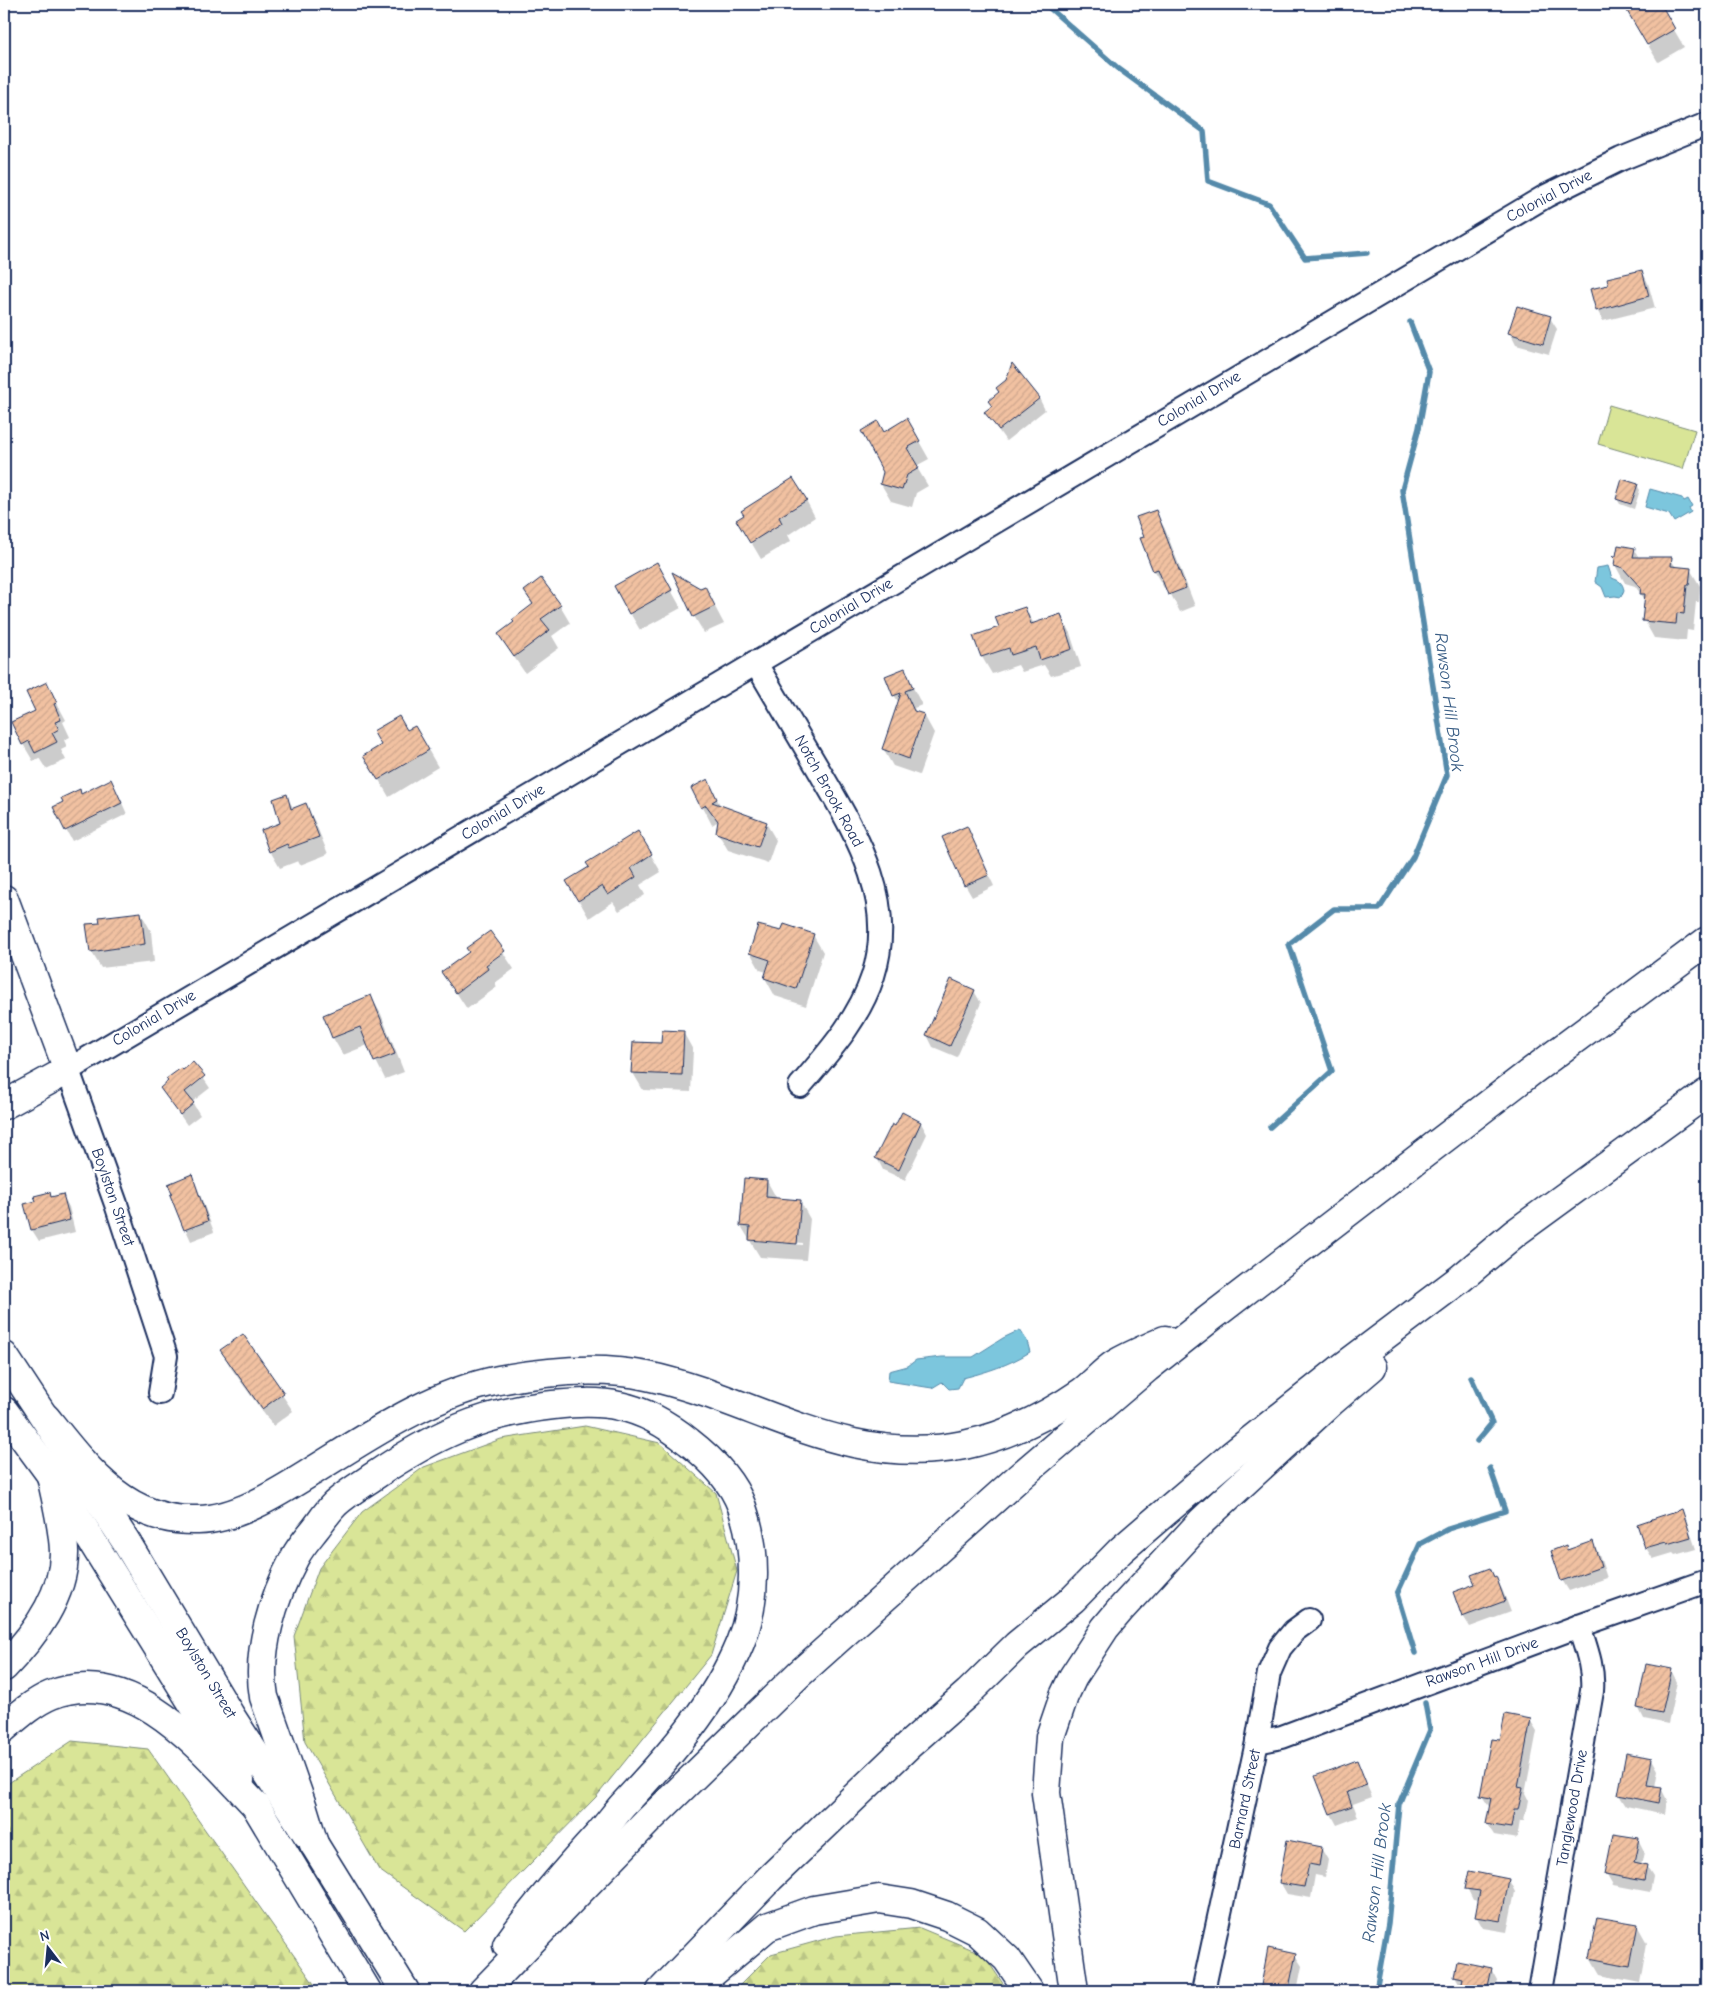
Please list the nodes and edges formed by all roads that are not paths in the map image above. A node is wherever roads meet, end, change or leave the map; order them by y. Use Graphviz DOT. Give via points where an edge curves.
graph roads {
  1 [pos="1707,124"];
  2 [pos="755,662"];
  3 [pos="4,900"];
  4 [pos="1707,940"];
  5 [pos="68,1070"];
  6 [pos="800,1086"];
  7 [pos="1707,1093"];
  8 [pos="4,1105"];
  9 [pos="1460,1279"];
  10 [pos="1209,1319"];
  11 [pos="4,1356"];
  12 [pos="160,1393"];
  13 [pos="4,1411"];
  14 [pos="46,1418"];
  15 [pos="51,1475"];
  16 [pos="1707,1581"];
  17 [pos="1309,1620"];
  18 [pos="1579,1626"];
  19 [pos="4,1667"];
  20 [pos="4,1728"];
  21 [pos="1257,1742"];
  22 [pos="256,1806"];
  23 [pos="314,1844"];
  24 [pos="367,1991"];
  25 [pos="406,1991"];
  26 [pos="474,1991"];
  27 [pos="483,1991"];
  28 [pos="661,1991"];
  29 [pos="691,1991"];
  30 [pos="1029,1991"];
  31 [pos="1074,1991"];
  32 [pos="1203,1991"];
  33 [pos="1540,1991"];
  1 -- 2 [label="street, Colonial Drive" via="1621,159 1546,196"];
  2 -- 5 [label="street, Colonial Drive"];
  2 -- 6 [label="street, Notch Brook Road" via="857,836 878,903 877,958 866,994 848,1027"];
  3 -- 5 [label="main road, Boylston Street"];
  4 -- 10 [label="main road"];
  5 -- 8 [label="main road, Colonial Drive"];
  5 -- 12 [label="street, Boylston Street" via="166,1356"];
  7 -- 9 [label="main road" via="1516,1233"];
  9 -- 28 [label="main road" via="1231,1456 1128,1544 1073,1599 1017,1645 770,1878"];
  9 -- 31 [label="main road" via="1416,1330 1331,1402 1202,1522 1105,1628 1072,1677 1050,1737 1046,1793"];
  10 -- 14 [label="main road" via="1113,1365 1089,1387 1040,1418 987,1439 939,1449 898,1450 853,1443 794,1427 684,1387 625,1372 549,1373 494,1381 419,1408 251,1506 223,1517 198,1520 151,1514 118,1497 86,1467"];
  10 -- 27 [label="main road" via="1017,1479 799,1674 647,1822"];
  11 -- 14 [label="main road, Boylston Street"];
  13 -- 15 [label="main road, Boylston Street"];
  14 -- 23 [label="main road, Boylston Street"];
  15 -- 19 [label="main road" via="63,1540 60,1576 45,1616"];
  15 -- 22 [label="main road, Boylston Street"];
  16 -- 18 [label="street, Rawson Hill Drive"];
  17 -- 21 [label="street, Barnard Street" via="1287,1638 1274,1660"];
  18 -- 21 [label="street, Rawson Hill Drive" via="1282,1737"];
  18 -- 33 [label="street, Tanglewood Drive" via="1590,1659 1593,1682"];
  20 -- 22 [label="main road" via="32,1705 50,1696 79,1689 108,1689 135,1698 182,1730"];
  21 -- 32 [label="street, Barnard Street"];
  22 -- 24 [label="main road, Boylston Street"];
  23 -- 25 [label="main road, Boylston Street"];
  23 -- 26 [label="main road" via="264,1697 262,1663 273,1612 284,1581 296,1555 333,1506 430,1440 488,1418 541,1406 586,1403 621,1406 642,1413 663,1423 717,1466 739,1500 746,1519 752,1562 752,1592 741,1642 693,1726 574,1860"];
  29 -- 30 [label="main road" via="767,1927 814,1910 879,1899 911,1904 947,1916 977,1931 1007,1959"];
}
